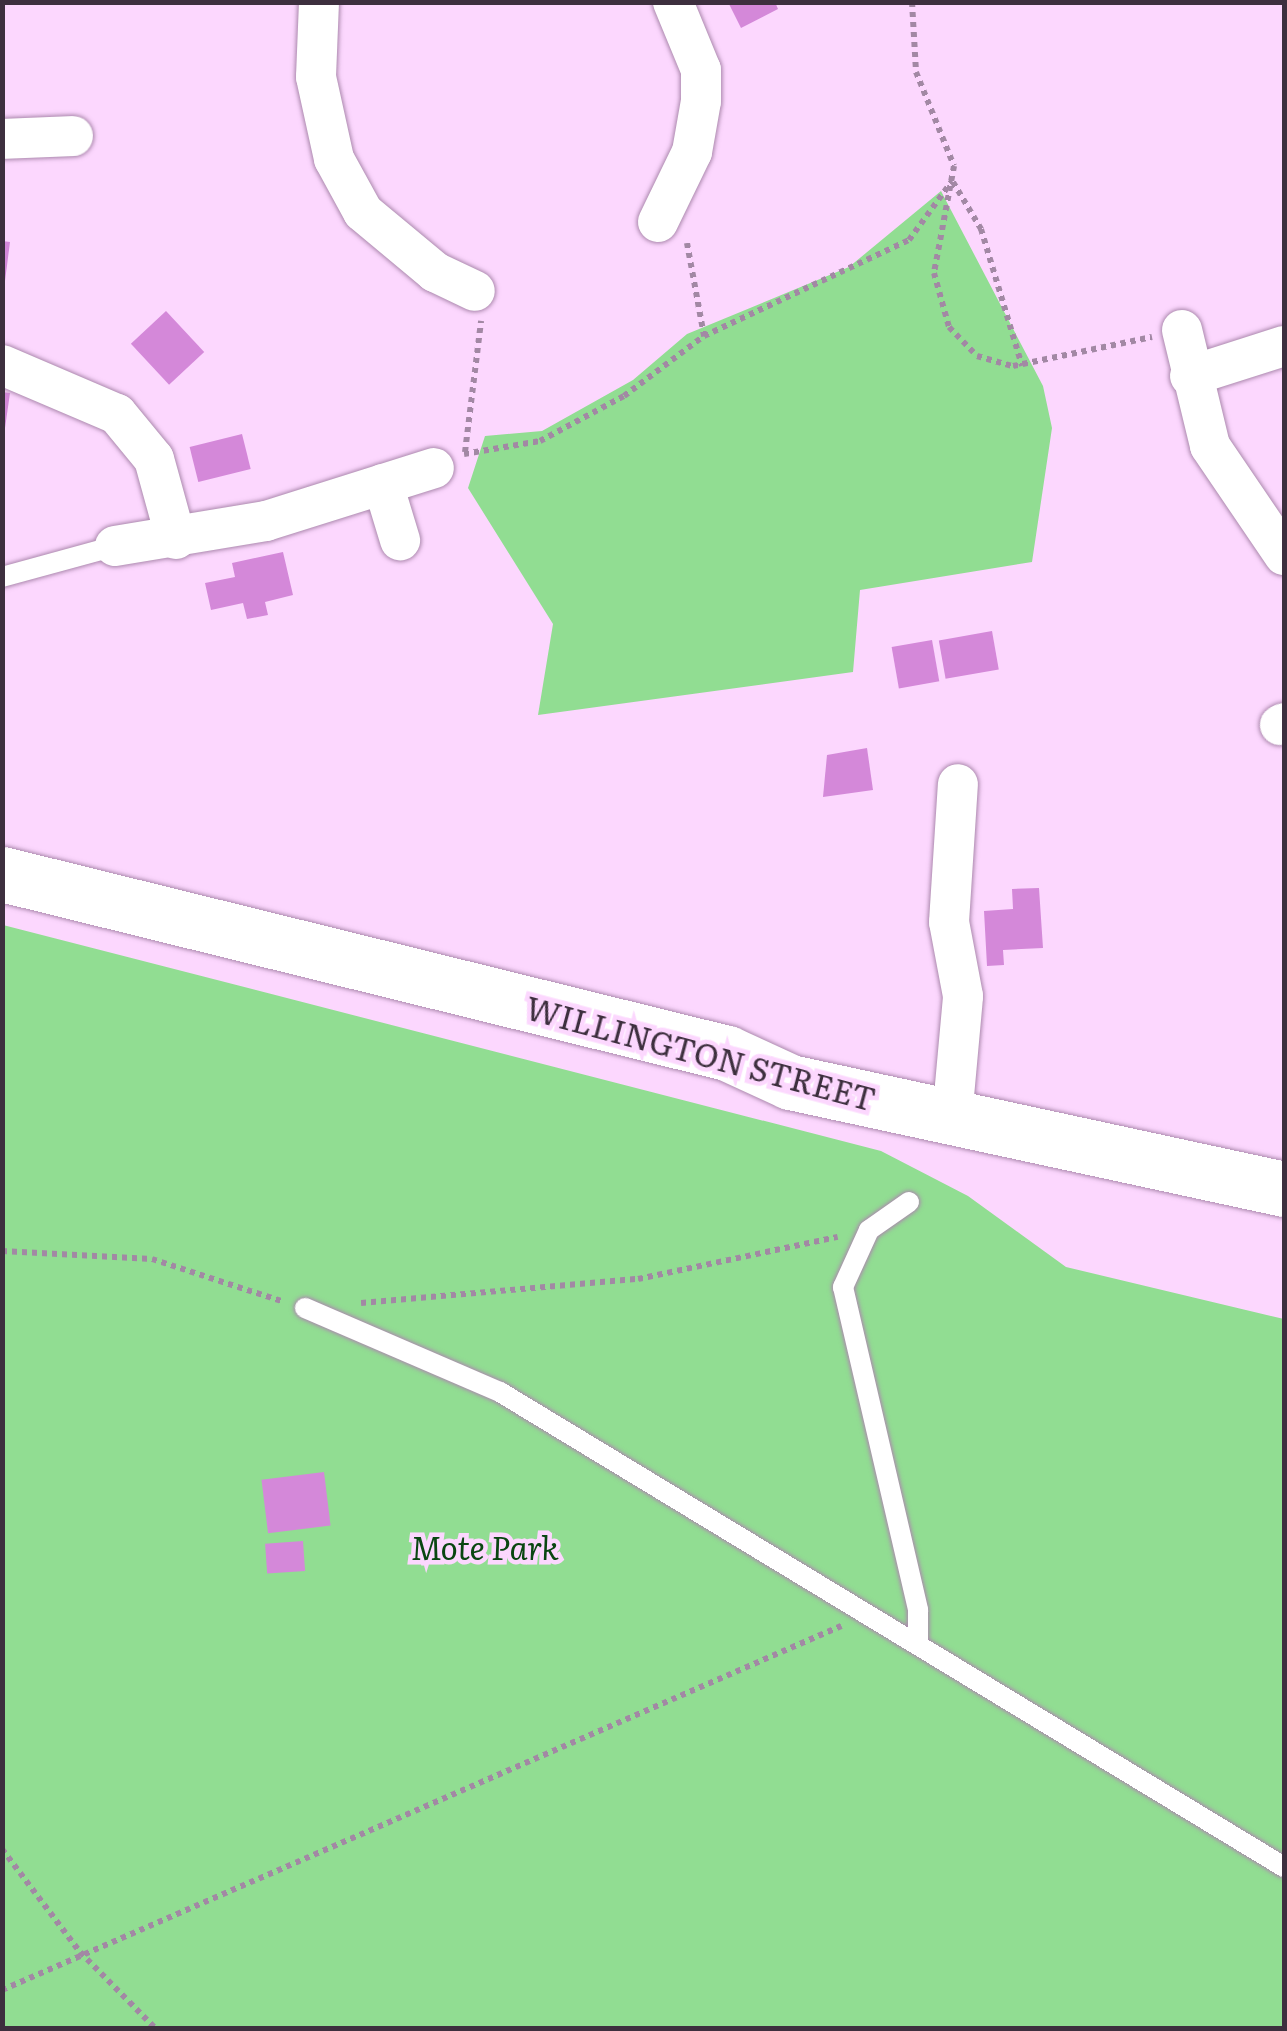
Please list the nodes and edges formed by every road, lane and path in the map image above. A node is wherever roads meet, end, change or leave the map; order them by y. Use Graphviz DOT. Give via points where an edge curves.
graph roads {
  1 [pos="318,2"];
  2 [pos="673,2"];
  3 [pos="912,2"];
  4 [pos="952,180"];
  5 [pos="668,206"];
  6 [pos="475,290"];
  7 [pos="1182,330"];
  8 [pos="704,336"];
  9 [pos="1284,346"];
  10 [pos="2,365"];
  11 [pos="1022,366"];
  12 [pos="1190,376"];
  13 [pos="449,461"];
  14 [pos="383,484"];
  15 [pos="176,540"];
  16 [pos="400,540"];
  17 [pos="115,546"];
  18 [pos="1284,554"];
  19 [pos="2,577"];
  20 [pos="958,784"];
  21 [pos="2,874"];
  22 [pos="952,1118"];
  23 [pos="1284,1190"];
  24 [pos="909,1202"];
  25 [pos="869,1230"];
  26 [pos="2,1251"];
  27 [pos="305,1308"];
  28 [pos="870,1614"];
  29 [pos="918,1645"];
  30 [pos="2,1849"];
  31 [pos="1284,1868"];
  32 [pos="80,1952"];
  33 [pos="2,1990"];
  34 [pos="155,2028"];
  1 -- 6 [label="street" via="316,77 334,159 363,212 442,259"];
  2 -- 5 [label="street" via="701,70 692,152"];
  3 -- 4 [label="path" via="916,72 952,154"];
  4 -- 8 [label="path" via="909,240"];
  4 -- 11 [label="path" via="980,229"];
  4 -- 11 [label="path" via="937,300 967,348"];
  5 -- 8 [label="path"];
  6 -- 13 [label="path" via="482,330"];
  7 -- 11 [label="path"];
  7 -- 12 [label="street"];
  8 -- 13 [label="path" via="624,396 540,441"];
  9 -- 12 [label="street"];
  10 -- 15 [label="street" via="117,414 154,459"];
  12 -- 18 [label="street" via="1210,446"];
  13 -- 14 [label="street"];
  14 -- 15 [label="street"];
  14 -- 16 [label="street"];
  15 -- 17 [label="street"];
  17 -- 19 [label="lane"];
  20 -- 22 [label="street" via="948,922 963,996"];
  21 -- 22 [label="street, WILLINGTON STREET"];
  22 -- 23 [label="street, WILLINGTON STREET"];
  24 -- 25 [label="lane"];
  25 -- 27 [label="path" via="638,1280"];
  25 -- 29 [label="lane" via="843,1287"];
  26 -- 27 [label="path" via="152,1259"];
  27 -- 28 [label="lane" via="500,1392"];
  28 -- 29 [label="lane"];
  28 -- 32 [label="path"];
  29 -- 31 [label="lane"];
  30 -- 32 [label="path"];
  32 -- 33 [label="path"];
  32 -- 34 [label="path"];
}
